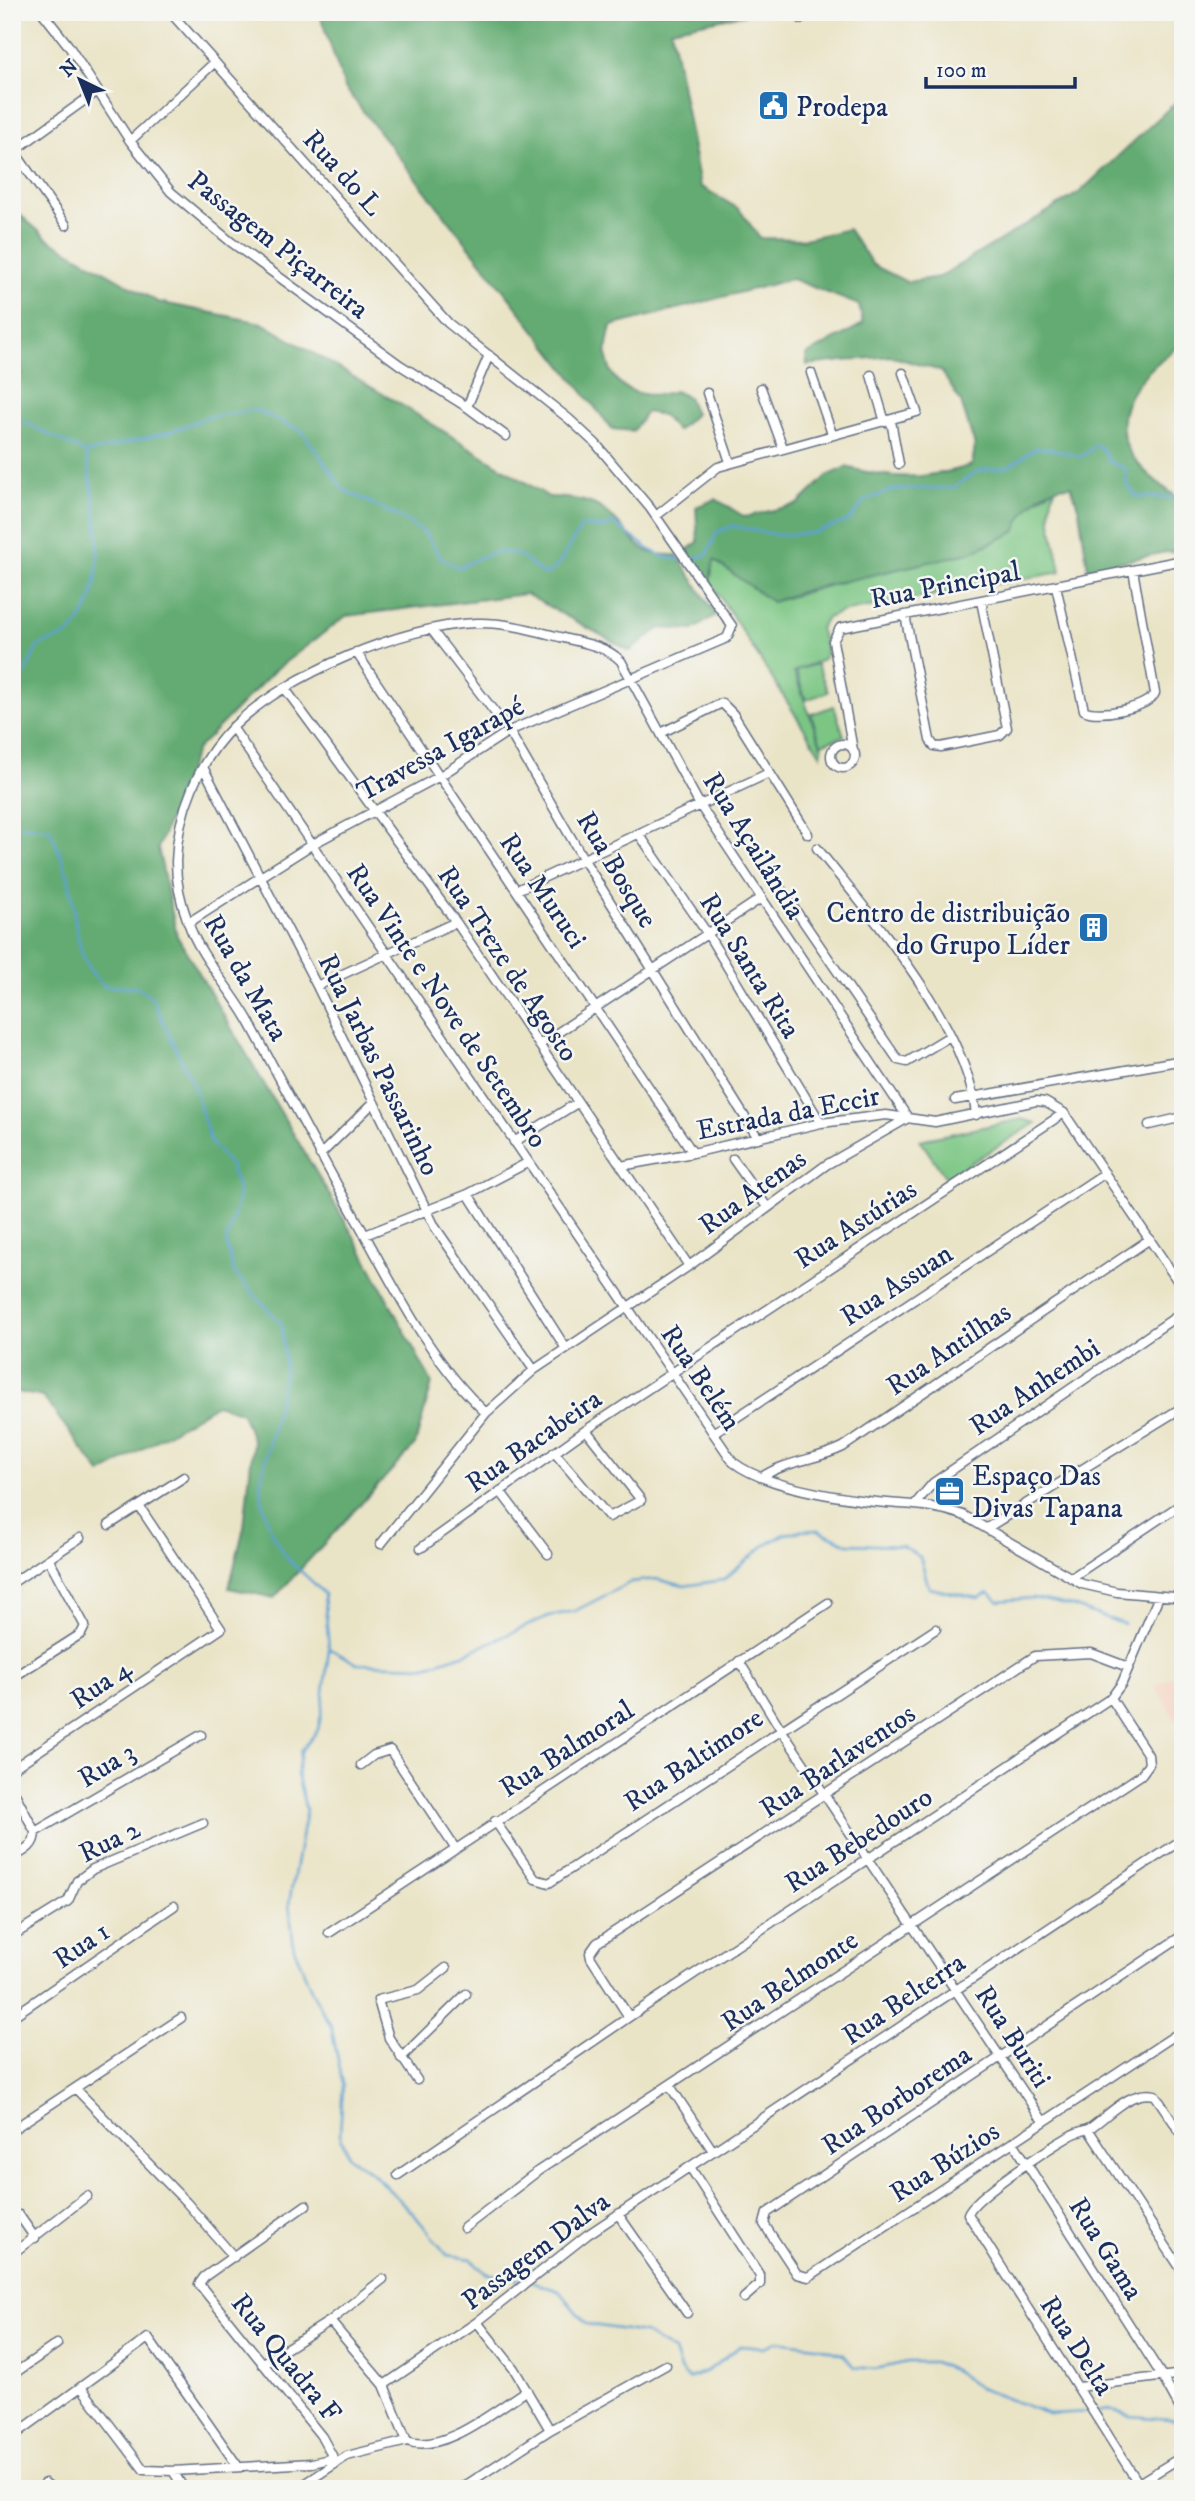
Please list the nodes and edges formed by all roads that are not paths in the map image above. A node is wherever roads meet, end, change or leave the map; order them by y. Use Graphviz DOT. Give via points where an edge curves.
graph roads {
  1 [pos="42,12"];
  2 [pos="170,12"];
  3 [pos="215,62"];
  4 [pos="96,92"];
  5 [pos="130,141"];
  6 [pos="13,150"];
  7 [pos="66,225"];
  8 [pos="489,355"];
  9 [pos="811,373"];
  10 [pos="903,373"];
  11 [pos="871,374"];
  12 [pos="761,388"];
  13 [pos="707,393"];
  14 [pos="467,407"];
  15 [pos="888,421"];
  16 [pos="832,434"];
  17 [pos="506,436"];
  18 [pos="783,448"];
  19 [pos="730,462"];
  20 [pos="900,464"];
  21 [pos="656,516"];
  22 [pos="1183,560"];
  23 [pos="1133,570"];
  24 [pos="1056,586"];
  25 [pos="981,601"];
  26 [pos="905,615"];
  27 [pos="431,629"];
  28 [pos="356,652"];
  29 [pos="632,679"];
  30 [pos="286,690"];
  31 [pos="232,727"];
  32 [pos="509,731"];
  33 [pos="661,733"];
  34 [pos="853,750"];
  35 [pos="203,767"];
  36 [pos="769,773"];
  37 [pos="440,776"];
  38 [pos="701,807"];
  39 [pos="376,810"];
  40 [pos="639,834"];
  41 [pos="808,834"];
  42 [pos="311,845"];
  43 [pos="817,848"];
  44 [pos="584,860"];
  45 [pos="261,875"];
  46 [pos="781,889"];
  47 [pos="517,890"];
  48 [pos="760,899"];
  49 [pos="456,922"];
  50 [pos="188,923"];
  51 [pos="707,933"];
  52 [pos="386,954"];
  53 [pos="653,969"];
  54 [pos="317,986"];
  55 [pos="596,1009"];
  56 [pos="950,1035"];
  57 [pos="539,1045"];
  58 [pos="1183,1059"];
  59 [pos="974,1097"];
  60 [pos="955,1100"];
  61 [pos="374,1102"];
  62 [pos="577,1103"];
  63 [pos="1064,1113"];
  64 [pos="976,1115"];
  65 [pos="1183,1117"];
  66 [pos="908,1118"];
  67 [pos="821,1123"];
  68 [pos="1149,1125"];
  69 [pos="758,1138"];
  70 [pos="514,1142"];
  71 [pos="693,1153"];
  72 [pos="320,1155"];
  73 [pos="733,1159"];
  74 [pos="527,1163"];
  75 [pos="621,1166"];
  76 [pos="1105,1173"];
  77 [pos="468,1194"];
  78 [pos="767,1207"];
  79 [pos="428,1212"];
  80 [pos="365,1235"];
  81 [pos="1150,1238"];
  82 [pos="689,1266"];
  83 [pos="1183,1289"];
  84 [pos="627,1308"];
  85 [pos="1183,1312"];
  86 [pos="565,1347"];
  87 [pos="534,1370"];
  88 [pos="672,1371"];
  89 [pos="1183,1407"];
  90 [pos="486,1413"];
  91 [pos="586,1430"];
  92 [pos="713,1433"];
  93 [pos="554,1452"];
  94 [pos="757,1475"];
  95 [pos="184,1477"];
  96 [pos="500,1491"];
  97 [pos="916,1503"];
  98 [pos="1183,1503"];
  99 [pos="139,1506"];
  100 [pos="109,1525"];
  101 [pos="987,1528"];
  102 [pos="80,1538"];
  103 [pos="381,1544"];
  104 [pos="421,1548"];
  105 [pos="548,1555"];
  106 [pos="49,1560"];
  107 [pos="1071,1578"];
  108 [pos="12,1583"];
  109 [pos="1183,1595"];
  110 [pos="1159,1596"];
  111 [pos="828,1603"];
  112 [pos="936,1629"];
  113 [pos="739,1661"];
  114 [pos="1128,1667"];
  115 [pos="12,1678"];
  116 [pos="1111,1698"];
  117 [pos="780,1728"];
  118 [pos="201,1735"];
  119 [pos="361,1765"];
  120 [pos="12,1769"];
  121 [pos="12,1788"];
  122 [pos="826,1795"];
  123 [pos="495,1821"];
  124 [pos="203,1824"];
  125 [pos="35,1832"];
  126 [pos="1183,1839"];
  127 [pos="456,1848"];
  128 [pos="12,1858"];
  129 [pos="870,1859"];
  130 [pos="174,1906"];
  131 [pos="913,1925"];
  132 [pos="329,1933"];
  133 [pos="1183,1935"];
  134 [pos="12,1936"];
  135 [pos="446,1968"];
  136 [pos="956,1990"];
  137 [pos="466,1994"];
  138 [pos="12,2017"];
  139 [pos="629,2017"];
  140 [pos="181,2018"];
  141 [pos="1183,2030"];
  142 [pos="999,2057"];
  143 [pos="401,2058"];
  144 [pos="417,2080"];
  145 [pos="670,2086"];
  146 [pos="76,2089"];
  147 [pos="1043,2121"];
  148 [pos="1088,2129"];
  149 [pos="12,2130"];
  150 [pos="1183,2136"];
  151 [pos="1013,2142"];
  152 [pos="713,2151"];
  153 [pos="1027,2164"];
  154 [pos="690,2167"];
  155 [pos="398,2175"];
  156 [pos="87,2196"];
  157 [pos="306,2205"];
  158 [pos="775,2208"];
  159 [pos="618,2214"];
  160 [pos="12,2217"];
  161 [pos="464,2228"];
  162 [pos="35,2238"];
  163 [pos="12,2254"];
  164 [pos="234,2257"];
  165 [pos="1183,2272"];
  166 [pos="383,2279"];
  167 [pos="744,2298"];
  168 [pos="687,2313"];
  169 [pos="330,2321"];
  170 [pos="477,2322"];
  171 [pos="57,2344"];
  172 [pos="262,2364"];
  173 [pos="666,2365"];
  174 [pos="1183,2374"];
  175 [pos="12,2375"];
  176 [pos="1162,2376"];
  177 [pos="384,2385"];
  178 [pos="81,2387"];
  179 [pos="1079,2387"];
  180 [pos="527,2390"];
  181 [pos="1183,2414"];
  182 [pos="550,2430"];
  183 [pos="12,2437"];
  184 [pos="407,2441"];
  185 [pos="1183,2456"];
  186 [pos="335,2460"];
  187 [pos="237,2465"];
  188 [pos="173,2471"];
  189 [pos="1141,2486"];
  190 [pos="184,2489"];
  191 [pos="297,2489"];
  192 [pos="460,2489"];
  1 -- 4 [label="street, Passagem Piçarreira"];
  2 -- 3 [label="street, Rua do L"];
  3 -- 5 [label="street"];
  3 -- 8 [label="street, Rua do L" via="448,323"];
  4 -- 5 [label="street, Passagem Piçarreira"];
  4 -- 6 [label="street"];
  5 -- 14 [label="street, Passagem Piçarreira" via="171,192 231,243 416,377"];
  6 -- 7 [label="street"];
  8 -- 14 [label="street"];
  8 -- 21 [label="street" via="596,444"];
  9 -- 16 [label="street"];
  10 -- 15 [label="street" via="917,412"];
  11 -- 15 [label="street"];
  12 -- 18 [label="street"];
  13 -- 19 [label="street"];
  14 -- 17 [label="street, Passagem Piçarreira"];
  15 -- 16 [label="street"];
  15 -- 20 [label="street"];
  16 -- 18 [label="street"];
  18 -- 19 [label="street"];
  19 -- 21 [label="street"];
  21 -- 29 [label="street, Travessa Igarapé" via="730,619 732,631 727,638"];
  22 -- 23 [label="street, Rua Principal"];
  23 -- 24 [label="street, Rua Principal"];
  23 -- 24 [label="street" via="1155,693 1145,704 1093,714 1081,705"];
  24 -- 25 [label="street, Rua Principal"];
  25 -- 26 [label="street, Rua Principal"];
  25 -- 26 [label="street" via="1007,728 1000,735 941,747 930,740"];
  26 -- 34 [label="street, Rua Principal" via="847,625 835,633"];
  27 -- 28 [label="street, Rua da Mata"];
  27 -- 29 [label="street, Rua da Mata" via="478,622 532,629 608,650 621,660"];
  27 -- 32 [label="street, Rua Bosque"];
  28 -- 30 [label="street, Rua da Mata"];
  28 -- 37 [label="street, Rua Muruci"];
  29 -- 32 [label="street, Travessa Igarapé"];
  29 -- 33 [label="street, Rua da Mata"];
  30 -- 31 [label="street, Rua da Mata"];
  30 -- 39 [label="street, Rua Treze de Agosto"];
  31 -- 35 [label="street, Rua da Mata"];
  31 -- 42 [label="street, Rua Vinte e Nove de Setembro"];
  32 -- 37 [label="street, Travessa Igarapé"];
  32 -- 44 [label="street, Rua Bosque"];
  33 -- 36 [label="street" via="722,703"];
  33 -- 38 [label="street, Rua Açailândia"];
  35 -- 45 [label="street, Rua Jarbas Passarinho"];
  35 -- 50 [label="street, Rua da Mata" via="188,802 176,861"];
  36 -- 38 [label="street"];
  36 -- 41 [label="street"];
  37 -- 39 [label="street, Travessa Igarapé"];
  37 -- 47 [label="street, Rua Muruci"];
  38 -- 40 [label="street"];
  38 -- 48 [label="street, Rua Açailândia"];
  39 -- 42 [label="street, Travessa Igarapé"];
  39 -- 49 [label="street, Rua Treze de Agosto"];
  40 -- 44 [label="street"];
  40 -- 51 [label="street, Rua Santa Rita"];
  42 -- 45 [label="street, Travessa Igarapé"];
  42 -- 52 [label="street, Rua Vinte e Nove de Setembro"];
  43 -- 56 [label="street" via="909,970"];
  44 -- 47 [label="street"];
  44 -- 53 [label="street, Rua Bosque"];
  45 -- 50 [label="street, Travessa Igarapé"];
  45 -- 54 [label="street, Rua Jarbas Passarinho"];
  46 -- 56 [label="street" via="898,1060 907,1062"];
  47 -- 55 [label="street, Rua Muruci"];
  48 -- 51 [label="street"];
  48 -- 66 [label="street, Rua Açailândia"];
  49 -- 52 [label="street"];
  49 -- 57 [label="street, Rua Treze de Agosto"];
  50 -- 72 [label="street, Rua da Mata" via="250,1024"];
  51 -- 53 [label="street"];
  51 -- 67 [label="street, Rua Santa Rita"];
  52 -- 54 [label="street"];
  52 -- 70 [label="street, Rua Vinte e Nove de Setembro"];
  53 -- 55 [label="street"];
  53 -- 69 [label="street, Rua Bosque"];
  54 -- 61 [label="street, Rua Jarbas Passarinho"];
  55 -- 57 [label="street"];
  55 -- 71 [label="street, Rua Muruci"];
  56 -- 59 [label="street"];
  57 -- 62 [label="street, Rua Treze de Agosto"];
  58 -- 59 [label="street"];
  59 -- 60 [label="street"];
  59 -- 64 [label="street"];
  61 -- 72 [label="street"];
  61 -- 79 [label="street, Rua Jarbas Passarinho"];
  62 -- 70 [label="street"];
  62 -- 75 [label="street, Rua Treze de Agosto"];
  63 -- 64 [label="street, Estrada da Eccir" via="1036,1101"];
  63 -- 76 [label="street"];
  63 -- 88 [label="street, Rua Astúrias"];
  64 -- 66 [label="street, Estrada da Eccir" via="935,1122"];
  65 -- 68 [label="street"];
  66 -- 67 [label="street, Estrada da Eccir" via="886,1115"];
  66 -- 78 [label="street, Rua Atenas" via="826,1165"];
  67 -- 69 [label="street, Estrada da Eccir"];
  69 -- 71 [label="street, Estrada da Eccir"];
  70 -- 74 [label="street, Rua Vinte e Nove de Setembro"];
  71 -- 75 [label="street, Estrada da Eccir"];
  72 -- 80 [label="street, Rua da Mata"];
  73 -- 78 [label="street"];
  74 -- 77 [label="street"];
  74 -- 84 [label="street, Rua Vinte e Nove de Setembro"];
  75 -- 82 [label="street, Rua Treze de Agosto"];
  76 -- 81 [label="street"];
  76 -- 92 [label="street, Rua Assuan"];
  77 -- 79 [label="street"];
  77 -- 86 [label="street"];
  78 -- 82 [label="street, Rua Atenas"];
  79 -- 80 [label="street"];
  79 -- 87 [label="street, Rua Jarbas Passarinho" via="447,1248"];
  80 -- 90 [label="street, Rua da Mata" via="421,1335"];
  81 -- 83 [label="street"];
  81 -- 94 [label="street, Rua Antilhas" via="843,1447 812,1461"];
  82 -- 84 [label="street, Rua Atenas"];
  84 -- 86 [label="street, Rua Atenas"];
  84 -- 88 [label="street, Rua Belém"];
  85 -- 97 [label="street, Rua Anhembi" via="933,1483"];
  86 -- 87 [label="street, Rua Atenas"];
  87 -- 90 [label="street, Rua Atenas"];
  88 -- 91 [label="street, Rua Bacabeira"];
  88 -- 92 [label="street, Rua Belém"];
  89 -- 101 [label="street"];
  90 -- 103 [label="street, Rua Atenas"];
  91 -- 93 [label="street, Rua Bacabeira"];
  91 -- 93 [label="street" via="641,1500 611,1517"];
  92 -- 94 [label="street, Rua Belém" via="733,1462"];
  93 -- 96 [label="street, Rua Bacabeira"];
  94 -- 97 [label="street" via="867,1502"];
  95 -- 99 [label="street"];
  96 -- 104 [label="street, Rua Bacabeira"];
  96 -- 105 [label="street"];
  97 -- 101 [label="street" via="963,1515"];
  98 -- 107 [label="street"];
  99 -- 100 [label="street"];
  99 -- 120 [label="street, Rua 4" via="221,1629"];
  101 -- 107 [label="street"];
  102 -- 106 [label="street"];
  106 -- 108 [label="street"];
  106 -- 115 [label="street" via="85,1626 80,1634"];
  107 -- 110 [label="street" via="1117,1592"];
  109 -- 110 [label="street"];
  110 -- 114 [label="street"];
  111 -- 113 [label="street, Rua Balmoral"];
  112 -- 117 [label="street, Rua Baltimore"];
  113 -- 117 [label="street, Rua Buriti"];
  113 -- 123 [label="street, Rua Balmoral"];
  114 -- 116 [label="street"];
  114 -- 122 [label="street, Rua Barlaventos" via="1091,1653 1035,1656"];
  116 -- 129 [label="street, Rua Bebedouro"];
  116 -- 131 [label="street, Rua Belmonte" via="1148,1755 1149,1764 1141,1775"];
  117 -- 122 [label="street, Rua Buriti"];
  117 -- 123 [label="street, Rua Baltimore" via="550,1883 535,1879"];
  118 -- 125 [label="street, Rua 3"];
  119 -- 127 [label="street" via="390,1750"];
  121 -- 125 [label="street"];
  122 -- 129 [label="street, Rua Buriti"];
  122 -- 139 [label="street, Rua Barlaventos" via="597,1943 591,1958"];
  123 -- 127 [label="street, Rua Balmoral"];
  124 -- 134 [label="street, Rua 2" via="93,1869 77,1881 68,1901"];
  125 -- 128 [label="street" via="33,1844"];
  126 -- 136 [label="street, Rua Belterra"];
  127 -- 132 [label="street, Rua Balmoral"];
  129 -- 131 [label="street, Rua Buriti"];
  129 -- 139 [label="street, Rua Bebedouro"];
  130 -- 138 [label="street, Rua 1"];
  131 -- 136 [label="street, Rua Buriti"];
  131 -- 145 [label="street, Rua Belmonte"];
  133 -- 142 [label="street, Rua Borborema"];
  135 -- 143 [label="street" via="418,1990 383,1997 378,2003"];
  136 -- 142 [label="street, Rua Buriti"];
  136 -- 152 [label="street, Rua Belterra"];
  137 -- 143 [label="street"];
  139 -- 155 [label="street, Rua Bebedouro"];
  140 -- 146 [label="street"];
  141 -- 147 [label="street, Rua Búzios"];
  142 -- 147 [label="street, Rua Buriti"];
  142 -- 158 [label="street, Rua Borborema"];
  143 -- 144 [label="street"];
  145 -- 152 [label="street"];
  145 -- 161 [label="street, Rua Belmonte" via="538,2171"];
  146 -- 149 [label="street"];
  146 -- 164 [label="street"];
  147 -- 151 [label="street, Rua Búzios"];
  148 -- 150 [label="street" via="1141,2095 1155,2095"];
  148 -- 153 [label="street" via="1072,2134"];
  148 -- 165 [label="street"];
  151 -- 153 [label="street, Rua Gama"];
  151 -- 158 [label="street, Rua Búzios" via="808,2277 793,2271 764,2224 765,2215"];
  152 -- 154 [label="street, Passagem Dalva"];
  153 -- 176 [label="street, Rua Gama"];
  153 -- 179 [label="street, Rua Delta" via="971,2206 968,2214"];
  154 -- 159 [label="street, Passagem Dalva"];
  154 -- 167 [label="street" via="760,2276 760,2284"];
  156 -- 162 [label="street"];
  157 -- 164 [label="street"];
  159 -- 168 [label="street"];
  159 -- 170 [label="street, Passagem Dalva"];
  160 -- 162 [label="street" via="19,2215"];
  162 -- 163 [label="street"];
  164 -- 172 [label="street, Rua Quadra F" via="199,2284"];
  166 -- 169 [label="street"];
  169 -- 172 [label="street"];
  169 -- 177 [label="street"];
  170 -- 177 [label="street, Passagem Dalva"];
  170 -- 180 [label="street"];
  171 -- 175 [label="street"];
  172 -- 186 [label="street, Rua Quadra F" via="322,2437"];
  173 -- 182 [label="street"];
  174 -- 176 [label="street"];
  176 -- 179 [label="street"];
  176 -- 181 [label="street, Rua Gama"];
  177 -- 184 [label="street"];
  178 -- 183 [label="street"];
  178 -- 187 [label="street" via="148,2338"];
  178 -- 188 [label="street" via="144,2470"];
  179 -- 189 [label="street, Rua Delta"];
  180 -- 182 [label="street"];
  180 -- 184 [label="street" via="437,2443"];
  182 -- 192 [label="street"];
  184 -- 186 [label="street"];
  185 -- 189 [label="street"];
  186 -- 187 [label="street"];
  186 -- 191 [label="street"];
  187 -- 188 [label="street"];
  188 -- 190 [label="street"];
}
